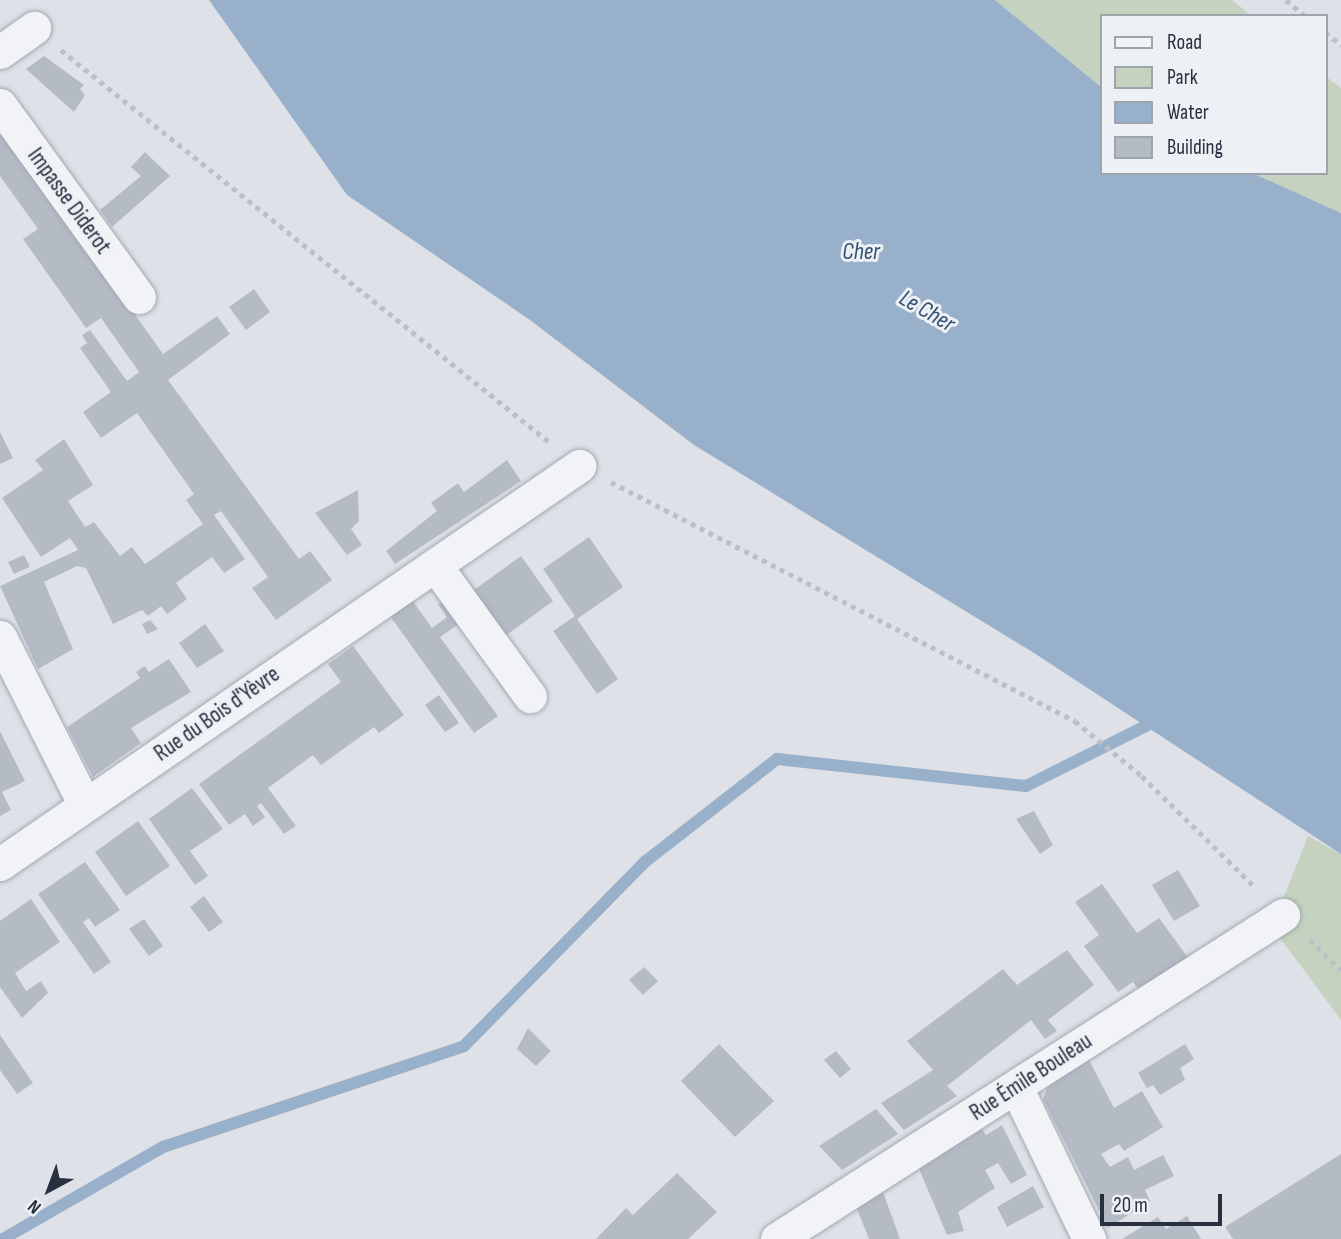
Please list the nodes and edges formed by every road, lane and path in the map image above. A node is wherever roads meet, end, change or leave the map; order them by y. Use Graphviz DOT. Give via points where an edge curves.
graph roads {
  1 [pos="1286,0"];
  2 [pos="1303,14"];
  3 [pos="34,28"];
  4 [pos="1327,34"];
  5 [pos="1341,45"];
  6 [pos="0,52"];
  7 [pos="0,105"];
  8 [pos="139,297"];
  9 [pos="579,466"];
  10 [pos="435,565"];
  11 [pos="0,637"];
  12 [pos="530,696"];
  13 [pos="85,805"];
  14 [pos="0,864"];
  15 [pos="1283,915"];
  16 [pos="1341,970"];
  17 [pos="1016,1087"];
  18 [pos="777,1239"];
  19 [pos="1089,1239"];
  1 -- 2 [label="path"];
  3 -- 6 [label="street"];
  3 -- 9 [label="path"];
  4 -- 5 [label="path"];
  7 -- 8 [label="street, Impasse Diderot"];
  9 -- 10 [label="street, Rue du Bois d'Yèvre"];
  9 -- 15 [label="path" via="1074,720 1142,776"];
  10 -- 12 [label="street"];
  10 -- 13 [label="street, Rue du Bois d'Yèvre"];
  11 -- 13 [label="street"];
  13 -- 14 [label="street, Rue du Bois d'Yèvre"];
  15 -- 16 [label="path"];
  15 -- 17 [label="street, Rue Émile Bouleau"];
  17 -- 18 [label="street, Rue Émile Bouleau"];
  17 -- 19 [label="street"];
}
